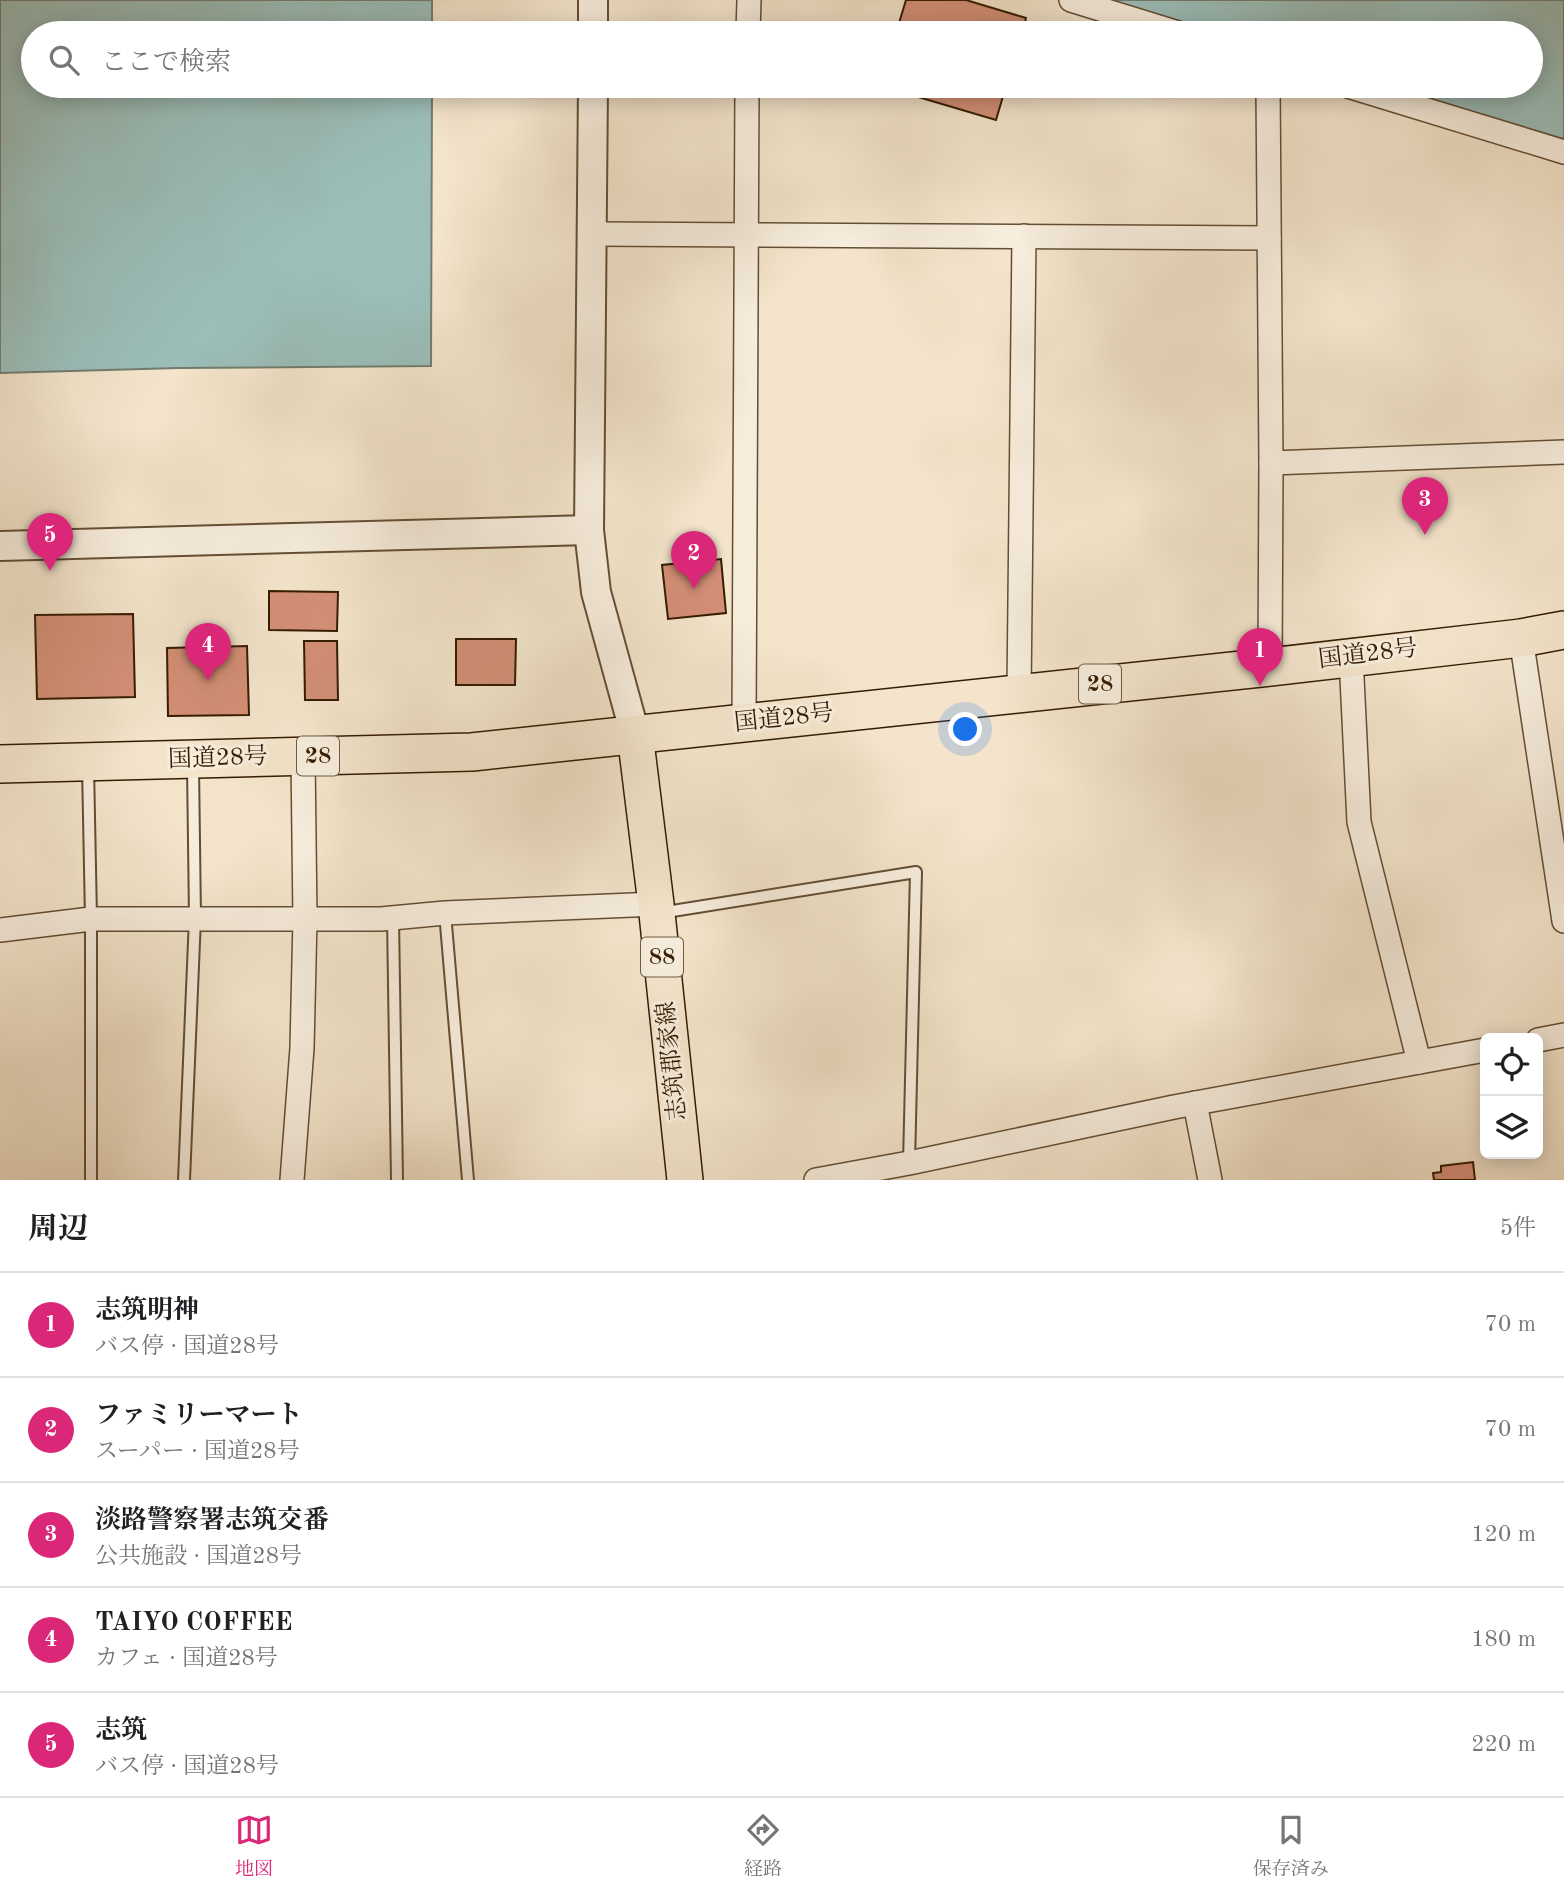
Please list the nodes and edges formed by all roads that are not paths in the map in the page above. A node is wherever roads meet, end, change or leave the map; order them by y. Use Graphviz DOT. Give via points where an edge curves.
graph roads {
  1 [pos="593,0"];
  2 [pos="749,0"];
  3 [pos="1071,0"];
  4 [pos="593,21"];
  5 [pos="748,21"];
  6 [pos="1139,21"];
  7 [pos="593,98"];
  8 [pos="747,98"];
  9 [pos="1268,98"];
  10 [pos="1387,98"];
  11 [pos="1564,152"];
  12 [pos="593,234"];
  13 [pos="745,236"];
  14 [pos="1024,236"];
  15 [pos="1269,238"];
  16 [pos="1564,452"];
  17 [pos="1271,463"];
  18 [pos="589,530"];
  19 [pos="0,546"];
  20 [pos="1564,630"];
  21 [pos="1521,638"];
  22 [pos="1352,657"];
  23 [pos="1270,667"];
  24 [pos="1019,693"];
  25 [pos="744,724"];
  26 [pos="635,734"];
  27 [pos="303,757"];
  28 [pos="193,760"];
  29 [pos="88,763"];
  30 [pos="0,764"];
  31 [pos="657,909"];
  32 [pos="444,913"];
  33 [pos="195,918"];
  34 [pos="393,918"];
  35 [pos="91,919"];
  36 [pos="305,919"];
  37 [pos="1564,921"];
  38 [pos="0,930"];
  39 [pos="1564,1035"];
  40 [pos="1543,1039"];
  41 [pos="1480,1051"];
  42 [pos="1419,1062"];
  43 [pos="1195,1103"];
  44 [pos="911,1172"];
  45 [pos="91,1180"];
  46 [pos="184,1180"];
  47 [pos="292,1180"];
  48 [pos="397,1180"];
  49 [pos="468,1180"];
  50 [pos="685,1180"];
  51 [pos="816,1180"];
  52 [pos="1210,1180"];
  1 -- 4 [label="street"];
  2 -- 5 [label="street"];
  3 -- 6 [label="street"];
  7 -- 12 [label="street"];
  8 -- 13 [label="street"];
  9 -- 15 [label="street"];
  10 -- 11 [label="street"];
  12 -- 13 [label="street"];
  12 -- 18 [label="street"];
  13 -- 14 [label="street"];
  13 -- 25 [label="street"];
  14 -- 15 [label="street"];
  14 -- 24 [label="street"];
  15 -- 17 [label="street"];
  16 -- 17 [label="street"];
  17 -- 23 [label="street"];
  18 -- 19 [label="street"];
  18 -- 26 [label="street" via="597,592"];
  20 -- 21 [label="highway, 国道28号 / 28"];
  21 -- 22 [label="highway, 国道28号 / 28"];
  21 -- 37 [label="street"];
  22 -- 23 [label="highway, 国道28号 / 28"];
  22 -- 42 [label="street" via="1359,822"];
  23 -- 24 [label="highway, 国道28号 / 28"];
  24 -- 25 [label="highway, 国道28号 / 28"];
  25 -- 26 [label="highway, 国道28号 / 28"];
  26 -- 27 [label="highway, 国道28号 / 28" via="471,752"];
  26 -- 31 [label="main road, 志筑郡家線 / 88"];
  27 -- 28 [label="highway, 国道28号 / 28"];
  27 -- 36 [label="street"];
  28 -- 29 [label="highway, 国道28号 / 28"];
  28 -- 33 [label="lane"];
  29 -- 30 [label="highway, 国道28号 / 28"];
  29 -- 35 [label="lane"];
  31 -- 32 [label="street"];
  31 -- 44 [label="lane" via="916,872"];
  31 -- 50 [label="main road, 志筑郡家線 / 88"];
  32 -- 34 [label="street"];
  32 -- 49 [label="lane"];
  33 -- 35 [label="street"];
  33 -- 36 [label="street"];
  33 -- 46 [label="lane"];
  34 -- 36 [label="street"];
  34 -- 48 [label="lane"];
  35 -- 38 [label="street"];
  35 -- 45 [label="lane"];
  36 -- 47 [label="street"];
  39 -- 40 [label="street"];
  41 -- 42 [label="street"];
  42 -- 43 [label="street"];
  43 -- 44 [label="street"];
  43 -- 52 [label="street"];
  44 -- 51 [label="street"];
}
